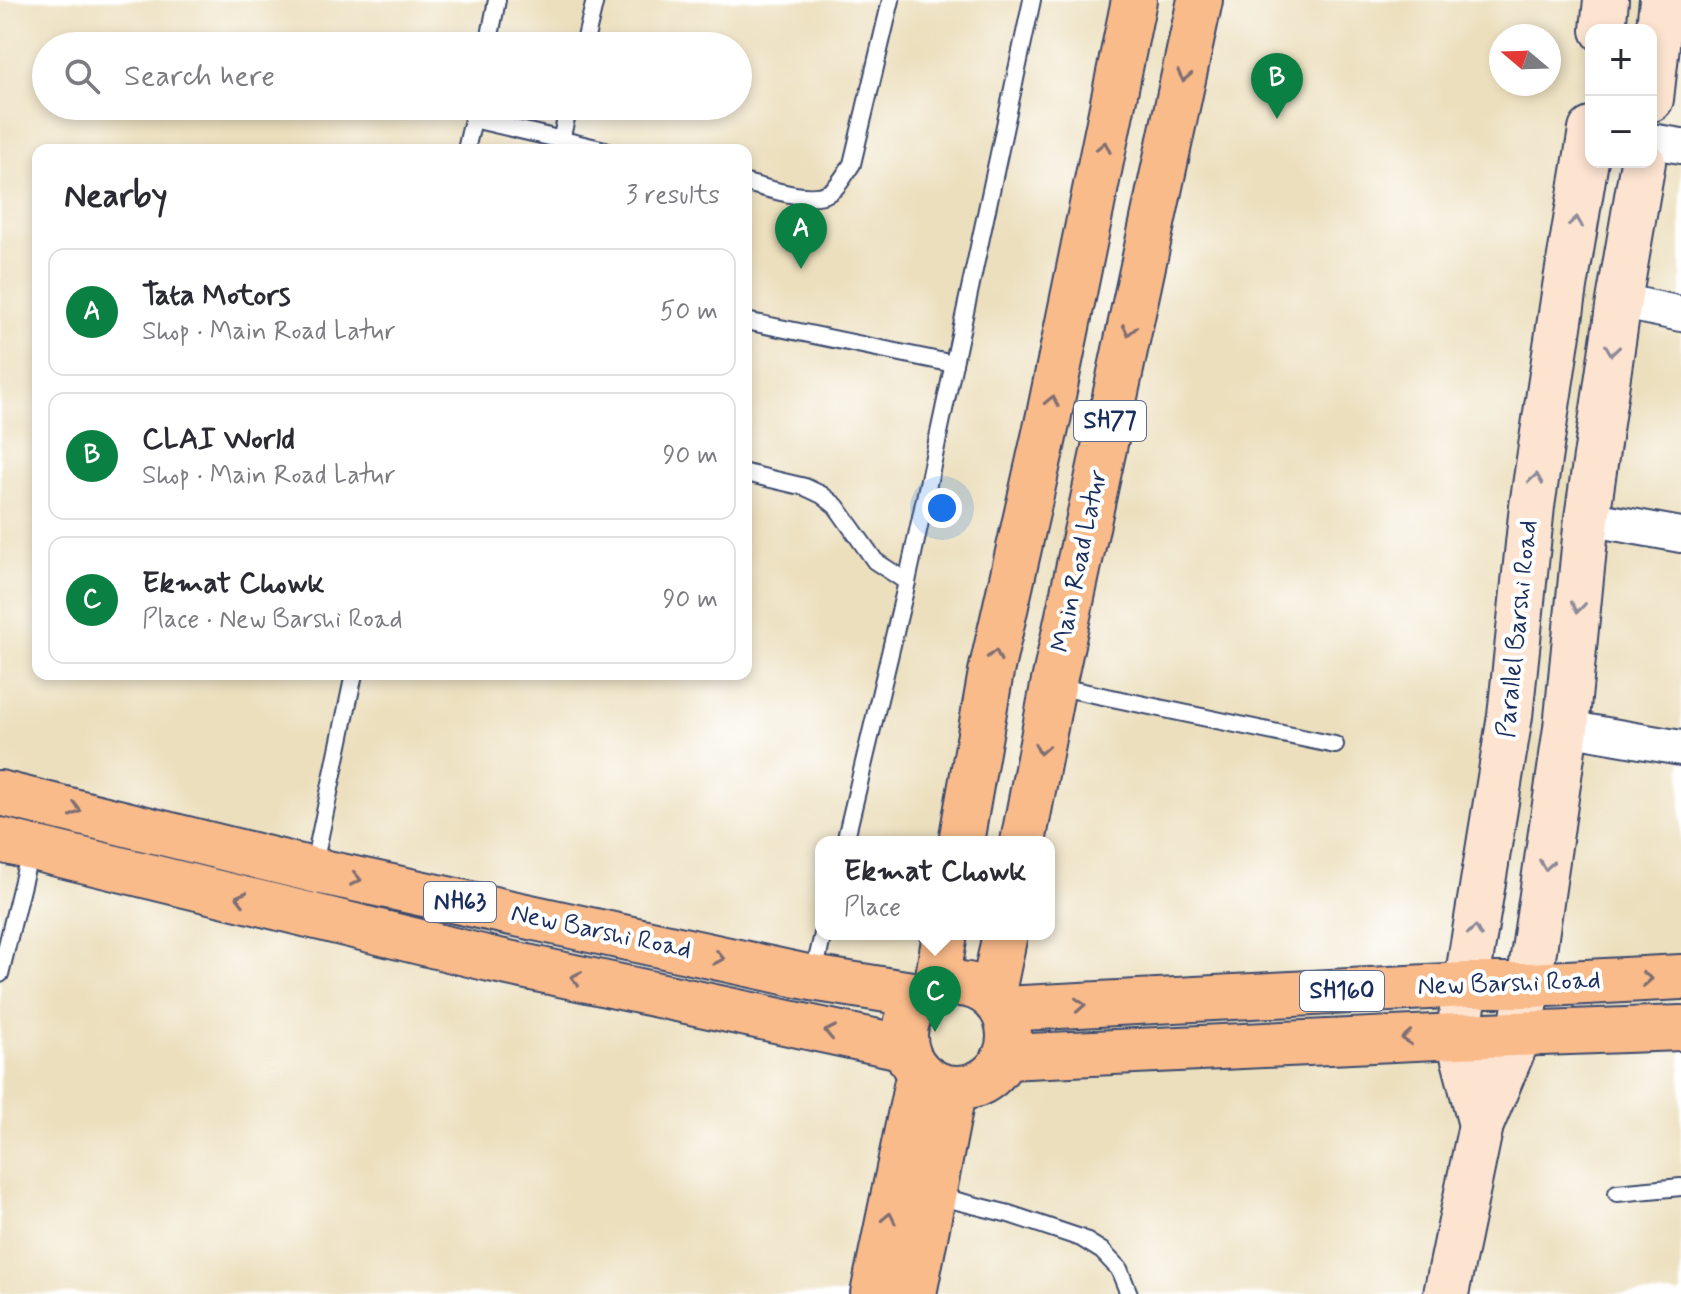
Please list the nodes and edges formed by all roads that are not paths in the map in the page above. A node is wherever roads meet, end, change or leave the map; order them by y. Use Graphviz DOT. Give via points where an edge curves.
graph roads {
  1 [pos="497,0"];
  2 [pos="595,0"];
  3 [pos="891,0"];
  4 [pos="1032,0"];
  5 [pos="1134,0"];
  6 [pos="1200,0"];
  7 [pos="1606,0"];
  8 [pos="1662,0"];
  9 [pos="1604,24"];
  10 [pos="491,32"];
  11 [pos="587,32"];
  12 [pos="1651,96"];
  13 [pos="472,120"];
  14 [pos="499,120"];
  15 [pos="566,120"];
  16 [pos="561,140"];
  17 [pos="1657,142"];
  18 [pos="467,144"];
  19 [pos="579,144"];
  20 [pos="1681,146"];
  21 [pos="1585,166"];
  22 [pos="1642,168"];
  23 [pos="752,184"];
  24 [pos="1619,301"];
  25 [pos="1681,314"];
  26 [pos="752,322"];
  27 [pos="954,364"];
  28 [pos="752,474"];
  29 [pos="1587,518"];
  30 [pos="1681,535"];
  31 [pos="907,582"];
  32 [pos="353,680"];
  33 [pos="1053,686"];
  34 [pos="1566,728"];
  35 [pos="1335,745"];
  36 [pos="1681,748"];
  37 [pos="0,793"];
  38 [pos="846,836"];
  39 [pos="962,836"];
  40 [pos="1024,836"];
  41 [pos="16,843"];
  42 [pos="308,892"];
  43 [pos="822,940"];
  44 [pos="943,940"];
  45 [pos="1004,940"];
  46 [pos="0,974"];
  47 [pos="1681,977"];
  48 [pos="812,978"];
  49 [pos="1466,985"];
  50 [pos="1529,985"];
  51 [pos="930,992"];
  52 [pos="997,1003"];
  53 [pos="1681,1028"];
  54 [pos="1520,1033"];
  55 [pos="1458,1036"];
  56 [pos="1005,1057"];
  57 [pos="926,1070"];
  58 [pos="1481,1125"];
  59 [pos="1681,1187"];
  60 [pos="1617,1193"];
  61 [pos="934,1195"];
  62 [pos="873,1294"];
  63 [pos="914,1294"];
  64 [pos="1129,1294"];
  65 [pos="1446,1294"];
  1 -- 10 [label="lane"];
  2 -- 11 [label="lane"];
  3 -- 23 [label="lane" via="852,164 839,183 826,194 805,197"];
  4 -- 27 [label="lane"];
  39 -- 5 [label="main road, SH77, one-way" via="991,672"];
  6 -- 33 [label="main road, Main Road Latur / SH77, one-way"];
  7 -- 9 [label="street"];
  8 -- 12 [label="street"];
  13 -- 18 [label="lane"];
  14 -- 16 [label="lane"];
  15 -- 16 [label="lane"];
  16 -- 19 [label="lane"];
  17 -- 20 [label="street"];
  49 -- 21 [label="street, Parallel Barshi Road, one-way" via="1510,716 1532,506"];
  22 -- 24 [label="street"];
  24 -- 25 [label="street"];
  24 -- 29 [label="street, one-way"];
  26 -- 27 [label="lane"];
  27 -- 31 [label="lane"];
  28 -- 31 [label="lane" via="822,495 836,506 875,561"];
  29 -- 30 [label="street"];
  29 -- 34 [label="street, one-way"];
  31 -- 38 [label="lane"];
  32 -- 42 [label="lane"];
  33 -- 35 [label="lane"];
  33 -- 40 [label="main road, Main Road Latur / SH77, one-way"];
  34 -- 36 [label="street"];
  34 -- 50 [label="street, one-way"];
  37 -- 42 [label="main road, New Barshi Road / NH63, one-way" via="124,822"];
  42 -- 41 [label="main road, New Barshi Road / NH63, one-way"];
  41 -- 46 [label="lane"];
  42 -- 48 [label="main road, New Barshi Road / NH63, one-way"];
  57 -- 42 [label="main road, New Barshi Road / NH63, one-way" via="490,959"];
  43 -- 48 [label="lane"];
  44 -- 51 [label="main road"];
  45 -- 52 [label="main road"];
  50 -- 47 [label="main road, New Barshi Road / SH160, one-way"];
  48 -- 51 [label="main road, New Barshi Road / NH63"];
  49 -- 50 [label="main road, New Barshi Road / SH160"];
  52 -- 49 [label="main road, New Barshi Road / SH160, one-way"];
  49 -- 55 [label="street, Parallel Barshi Road"];
  50 -- 54 [label="street"];
  51 -- 52 [label="main road, NH63" via="965,984"];
  51 -- 57 [label="main road" via="914,1008 905,1034"];
  52 -- 56 [label="main road" via="1010,1033"];
  53 -- 54 [label="main road, New Barshi Road / SH160"];
  54 -- 55 [label="main road, New Barshi Road / SH160"];
  54 -- 58 [label="street"];
  55 -- 56 [label="main road, New Barshi Road / SH160, one-way"];
  55 -- 58 [label="street, Parallel Barshi Road"];
  56 -- 57 [label="main road" via="996,1071 969,1087"];
  57 -- 61 [label="main road"];
  62 -- 57 [label="main road, one-way"];
  58 -- 65 [label="street"];
  59 -- 60 [label="lane"];
  61 -- 63 [label="main road"];
  61 -- 64 [label="lane" via="1081,1238 1119,1269"];
}
